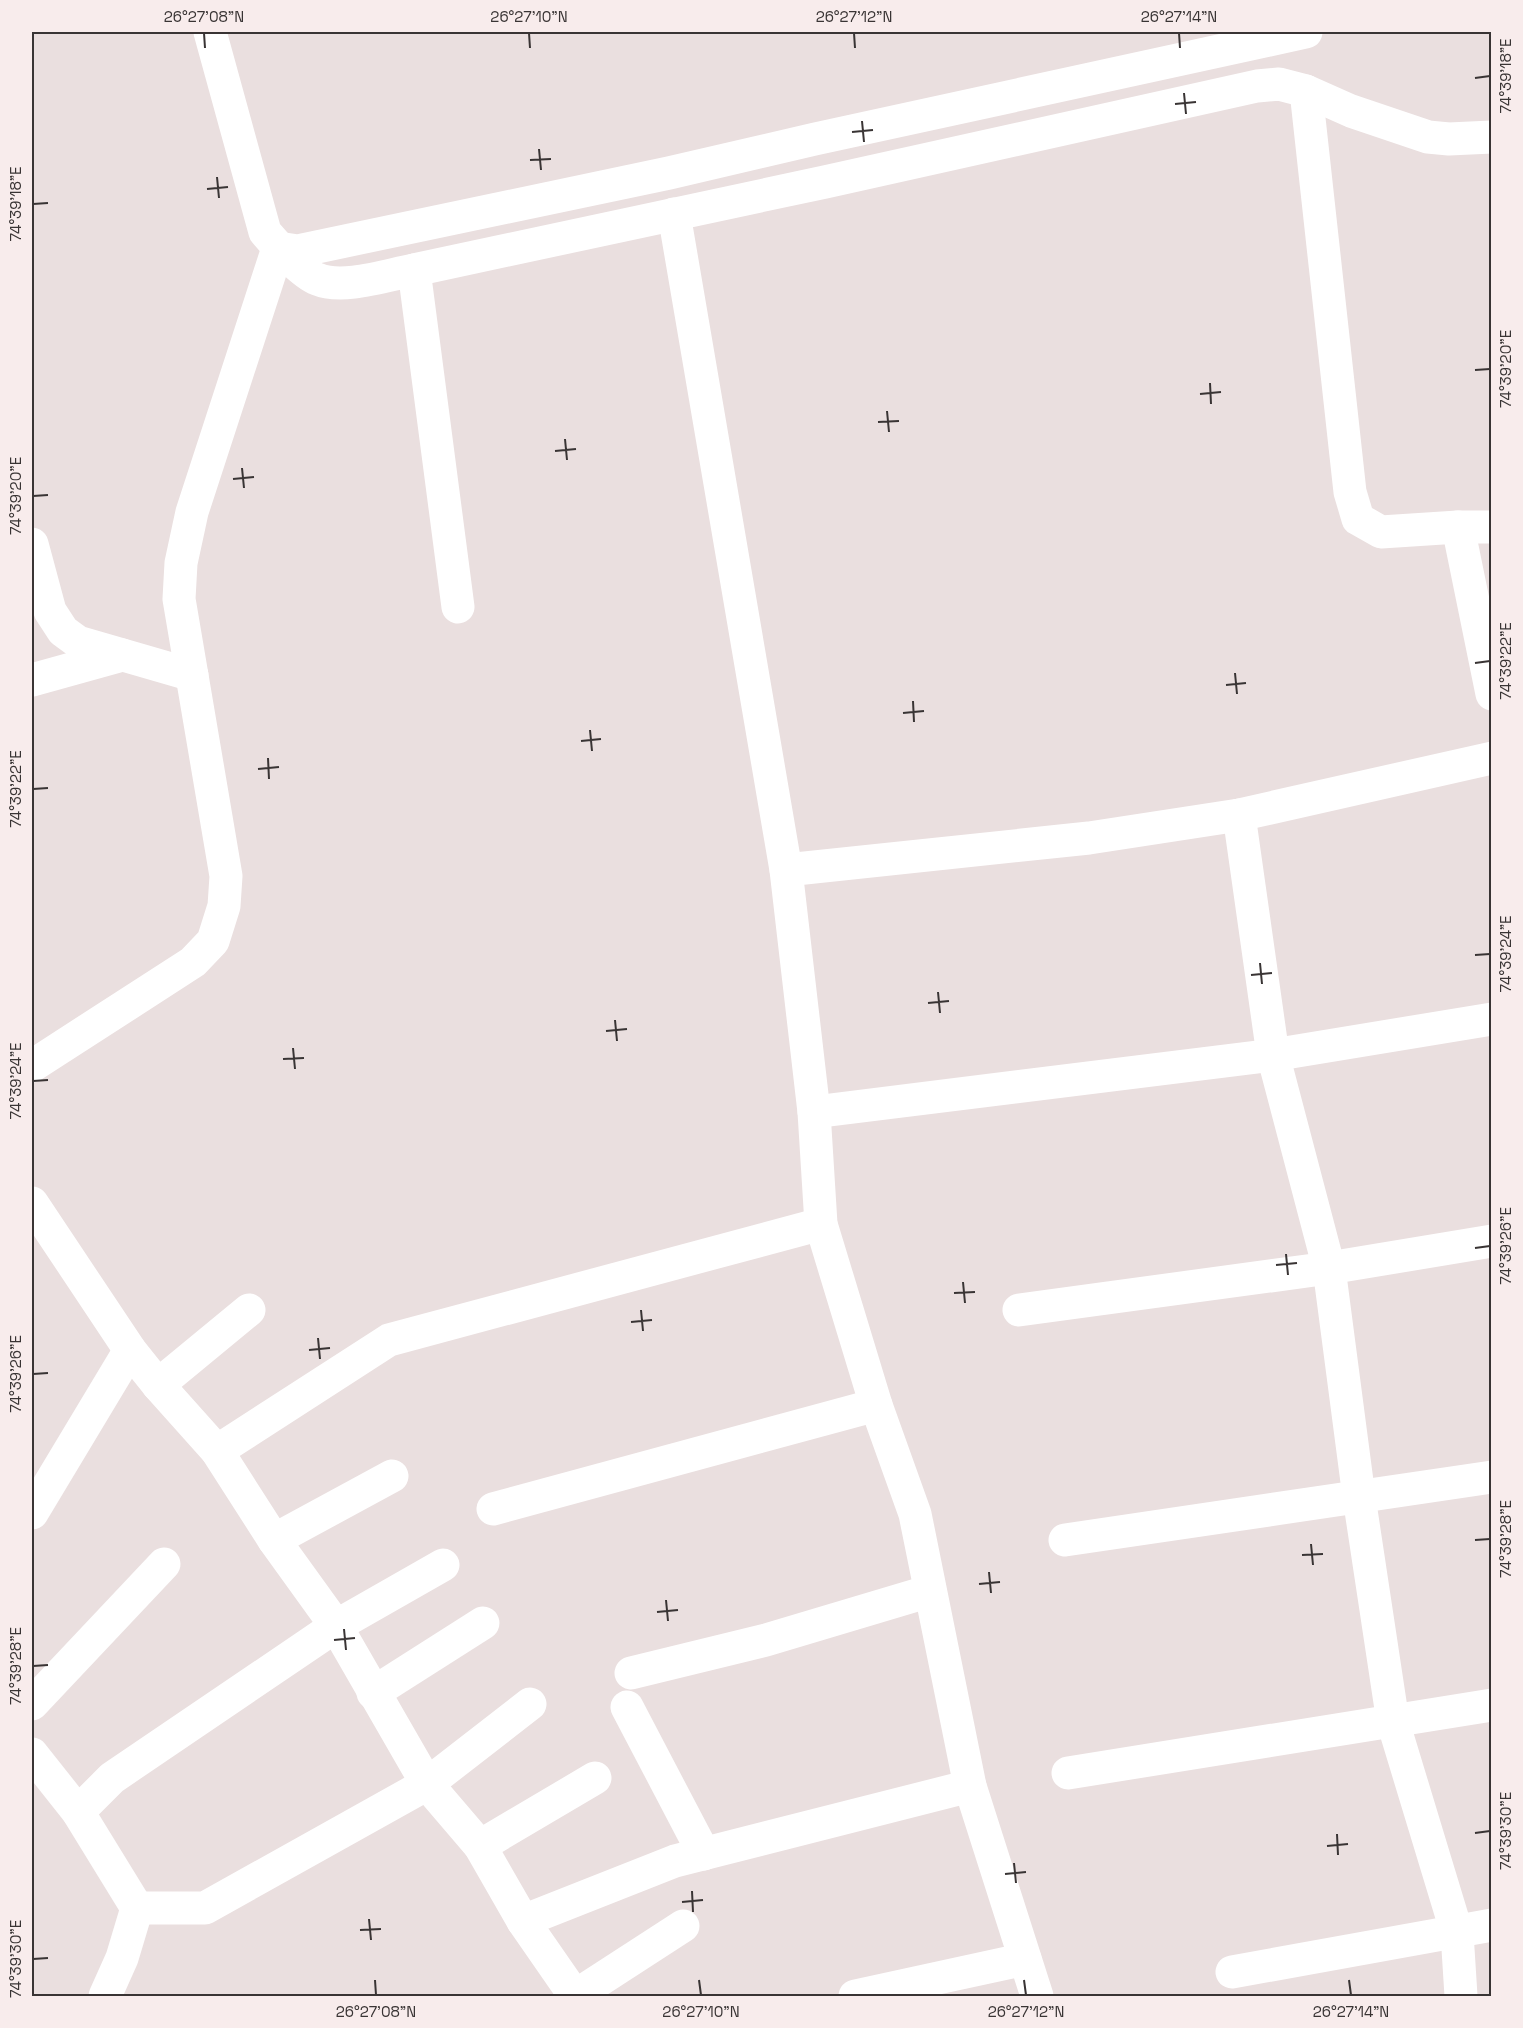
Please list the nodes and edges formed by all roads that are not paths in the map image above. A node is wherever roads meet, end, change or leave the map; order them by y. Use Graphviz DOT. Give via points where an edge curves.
graph roads {
  1 [pos="210,32"];
  2 [pos="1306,32"];
  3 [pos="1306,91"];
  4 [pos="1491,137"];
  5 [pos="674,214"];
  6 [pos="278,248"];
  7 [pos="414,270"];
  8 [pos="1458,527"];
  9 [pos="1491,527"];
  10 [pos="32,544"];
  11 [pos="458,607"];
  12 [pos="122,655"];
  13 [pos="192,675"];
  14 [pos="32,680"];
  15 [pos="1491,694"];
  16 [pos="1491,758"];
  17 [pos="1239,815"];
  18 [pos="786,870"];
  19 [pos="1491,1019"];
  20 [pos="1273,1055"];
  21 [pos="32,1066"];
  22 [pos="814,1112"];
  23 [pos="32,1203"];
  24 [pos="821,1224"];
  25 [pos="1491,1241"];
  26 [pos="1329,1268"];
  27 [pos="249,1310"];
  28 [pos="1019,1310"];
  29 [pos="130,1350"];
  30 [pos="158,1385"];
  31 [pos="876,1405"];
  32 [pos="217,1451"];
  33 [pos="392,1476"];
  34 [pos="1491,1477"];
  35 [pos="1359,1497"];
  36 [pos="494,1509"];
  37 [pos="32,1513"];
  38 [pos="274,1540"];
  39 [pos="1065,1540"];
  40 [pos="164,1564"];
  41 [pos="443,1565"];
  42 [pos="930,1591"];
  43 [pos="483,1623"];
  44 [pos="336,1626"];
  45 [pos="631,1673"];
  46 [pos="373,1693"];
  47 [pos="32,1704"];
  48 [pos="530,1704"];
  49 [pos="1491,1705"];
  50 [pos="627,1707"];
  51 [pos="1393,1722"];
  52 [pos="32,1754"];
  53 [pos="1068,1773"];
  54 [pos="595,1779"];
  55 [pos="427,1784"];
  56 [pos="970,1786"];
  57 [pos="78,1812"];
  58 [pos="480,1846"];
  59 [pos="704,1854"];
  60 [pos="137,1908"];
  61 [pos="523,1921"];
  62 [pos="1491,1925"];
  63 [pos="683,1926"];
  64 [pos="1457,1933"];
  65 [pos="1025,1959"];
  66 [pos="1232,1972"];
  67 [pos="105,1996"];
  68 [pos="575,1996"];
  69 [pos="855,1996"];
  70 [pos="1037,1996"];
  71 [pos="1461,1996"];
  1 -- 6 [label="street" via="265,232"];
  2 -- 6 [label="street" via="669,174 298,251"];
  3 -- 4 [label="street" via="1428,136"];
  3 -- 5 [label="street" via="1279,84 1257,86"];
  3 -- 8 [label="street" via="1350,492 1358,519 1381,532"];
  5 -- 7 [label="street"];
  5 -- 18 [label="street"];
  6 -- 7 [label="street" via="316,279 334,283"];
  6 -- 13 [label="street" via="185,542 179,599"];
  7 -- 11 [label="street"];
  8 -- 9 [label="street"];
  8 -- 15 [label="street"];
  10 -- 12 [label="street" via="50,612 63,631 78,642"];
  12 -- 13 [label="street"];
  12 -- 14 [label="street"];
  13 -- 21 [label="street" via="226,876 224,906 213,940 193,962"];
  16 -- 17 [label="street"];
  17 -- 18 [label="street" via="1089,838"];
  17 -- 20 [label="street"];
  18 -- 22 [label="street"];
  19 -- 20 [label="street"];
  20 -- 22 [label="street"];
  20 -- 26 [label="street"];
  22 -- 24 [label="street"];
  23 -- 29 [label="street"];
  24 -- 31 [label="street"];
  24 -- 32 [label="street" via="389,1340"];
  25 -- 26 [label="street"];
  26 -- 28 [label="street"];
  26 -- 35 [label="street"];
  27 -- 30 [label="street"];
  29 -- 30 [label="street"];
  29 -- 37 [label="street"];
  30 -- 32 [label="street"];
  31 -- 36 [label="street"];
  31 -- 42 [label="street" via="915,1514"];
  32 -- 38 [label="street"];
  33 -- 38 [label="street"];
  34 -- 35 [label="street"];
  35 -- 39 [label="street"];
  35 -- 51 [label="street"];
  38 -- 44 [label="street"];
  40 -- 47 [label="street"];
  41 -- 44 [label="street"];
  42 -- 45 [label="street" via="766,1640"];
  42 -- 56 [label="street"];
  43 -- 46 [label="street"];
  44 -- 46 [label="street"];
  44 -- 57 [label="street" via="112,1778"];
  46 -- 55 [label="street"];
  48 -- 55 [label="street"];
  49 -- 51 [label="street"];
  50 -- 59 [label="street"];
  51 -- 53 [label="street"];
  51 -- 64 [label="street"];
  52 -- 57 [label="street"];
  54 -- 58 [label="street"];
  55 -- 58 [label="street"];
  55 -- 60 [label="street" via="205,1908"];
  56 -- 59 [label="street"];
  56 -- 65 [label="street"];
  57 -- 60 [label="street"];
  58 -- 61 [label="street"];
  59 -- 61 [label="street" via="675,1861"];
  60 -- 67 [label="street"];
  61 -- 68 [label="street"];
  62 -- 64 [label="street"];
  63 -- 68 [label="street"];
  64 -- 66 [label="street"];
  64 -- 71 [label="street"];
  65 -- 69 [label="street"];
  65 -- 70 [label="street"];
}
